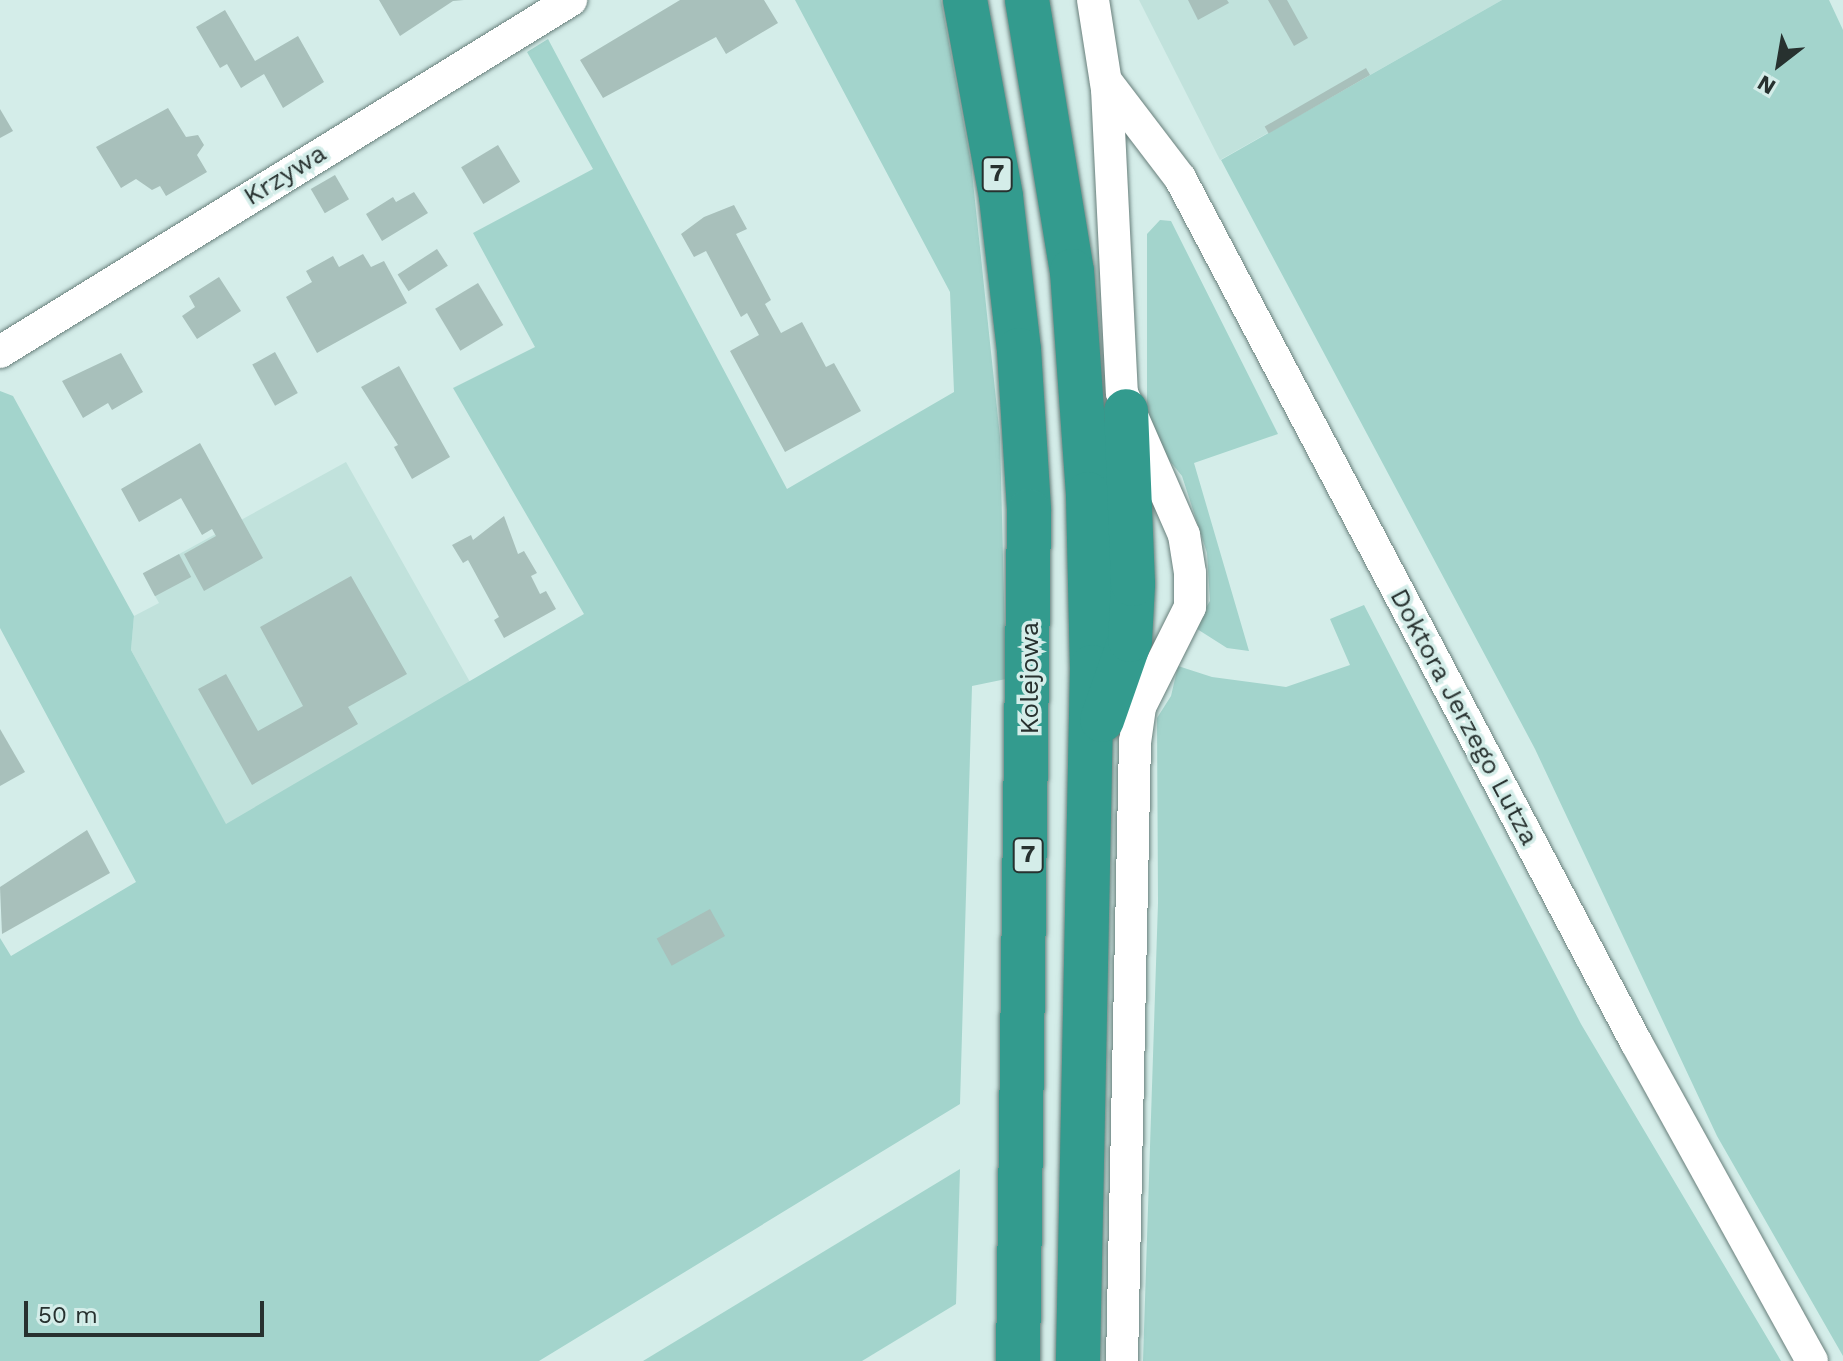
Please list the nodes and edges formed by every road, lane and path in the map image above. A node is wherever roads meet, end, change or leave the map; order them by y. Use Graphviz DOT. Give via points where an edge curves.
graph roads {
  1 [pos="571,0"];
  2 [pos="965,0"];
  3 [pos="1027,0"];
  4 [pos="1093,0"];
  5 [pos="1106,81"];
  6 [pos="0,352"];
  7 [pos="1126,411"];
  8 [pos="1090,748"];
  9 [pos="1018,1361"];
  10 [pos="1078,1361"];
  11 [pos="1122,1361"];
  12 [pos="1812,1361"];
  1 -- 6 [label="street, Krzywa"];
  2 -- 9 [label="highway, Kolejowa / 7" via="1001,197 1019,350 1029,511"];
  3 -- 8 [label="highway" via="1062,197 1079,344 1089,536"];
  4 -- 5 [label="street"];
  5 -- 7 [label="street"];
  5 -- 12 [label="street, Doktora Jerzego Lutza" via="1180,178 1636,1042"];
  7 -- 8 [label="highway" via="1130,640"];
  7 -- 11 [label="street" via="1184,535 1190,607 1140,707 1135,741"];
  8 -- 10 [label="highway"];
}
